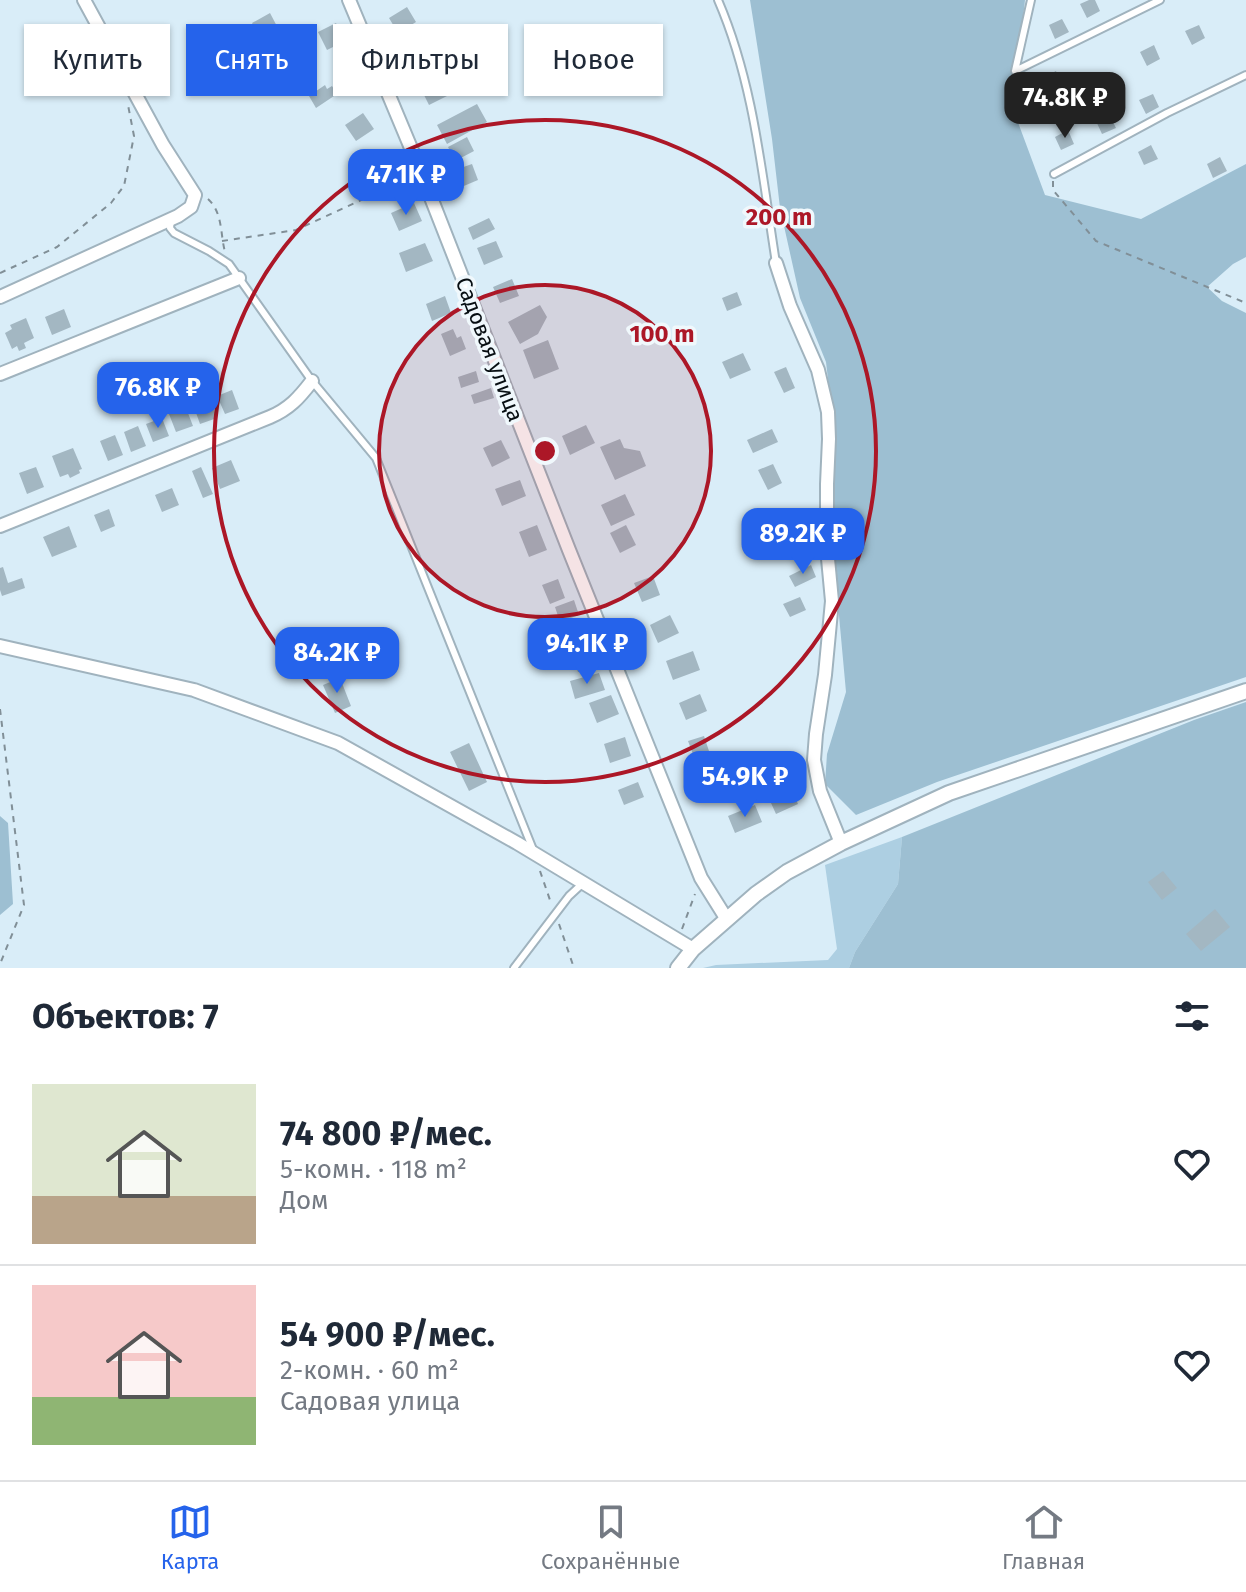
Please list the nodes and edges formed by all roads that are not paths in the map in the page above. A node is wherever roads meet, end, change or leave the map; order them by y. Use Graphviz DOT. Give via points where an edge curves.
graph roads {
  1 [pos="84,0"];
  2 [pos="349,0"];
  3 [pos="718,0"];
  4 [pos="1031,0"];
  5 [pos="1160,0"];
  6 [pos="1246,75"];
  7 [pos="1054,174"];
  8 [pos="171,219"];
  9 [pos="776,263"];
  10 [pos="239,278"];
  11 [pos="0,297"];
  12 [pos="0,374"];
  13 [pos="312,381"];
  14 [pos="0,526"];
  15 [pos="0,646"];
  16 [pos="1246,691"];
  17 [pos="841,843"];
  18 [pos="535,855"];
  19 [pos="582,884"];
  20 [pos="726,918"];
  21 [pos="693,949"];
  22 [pos="514,968"];
  23 [pos="678,968"];
  1 -- 8 [label="street" via="195,195 191,207"];
  2 -- 20 [label="street, Садовая улица" via="701,878"];
  3 -- 9 [label="lane" via="746,82"];
  4 -- 5 [label="lane" via="1015,71"];
  6 -- 7 [label="lane"];
  8 -- 10 [label="lane" via="174,233 229,264"];
  8 -- 11 [label="street"];
  9 -- 17 [label="street" via="818,370 828,412 832,601 814,760"];
  10 -- 12 [label="street"];
  10 -- 13 [label="lane"];
  13 -- 14 [label="street" via="278,414"];
  13 -- 18 [label="lane" via="376,458"];
  15 -- 18 [label="street" via="194,690 338,743"];
  16 -- 17 [label="street" via="949,793"];
  17 -- 20 [label="street" via="787,872"];
  18 -- 19 [label="street"];
  19 -- 21 [label="street"];
  19 -- 22 [label="lane"];
  20 -- 21 [label="street"];
  21 -- 23 [label="street"];
}
